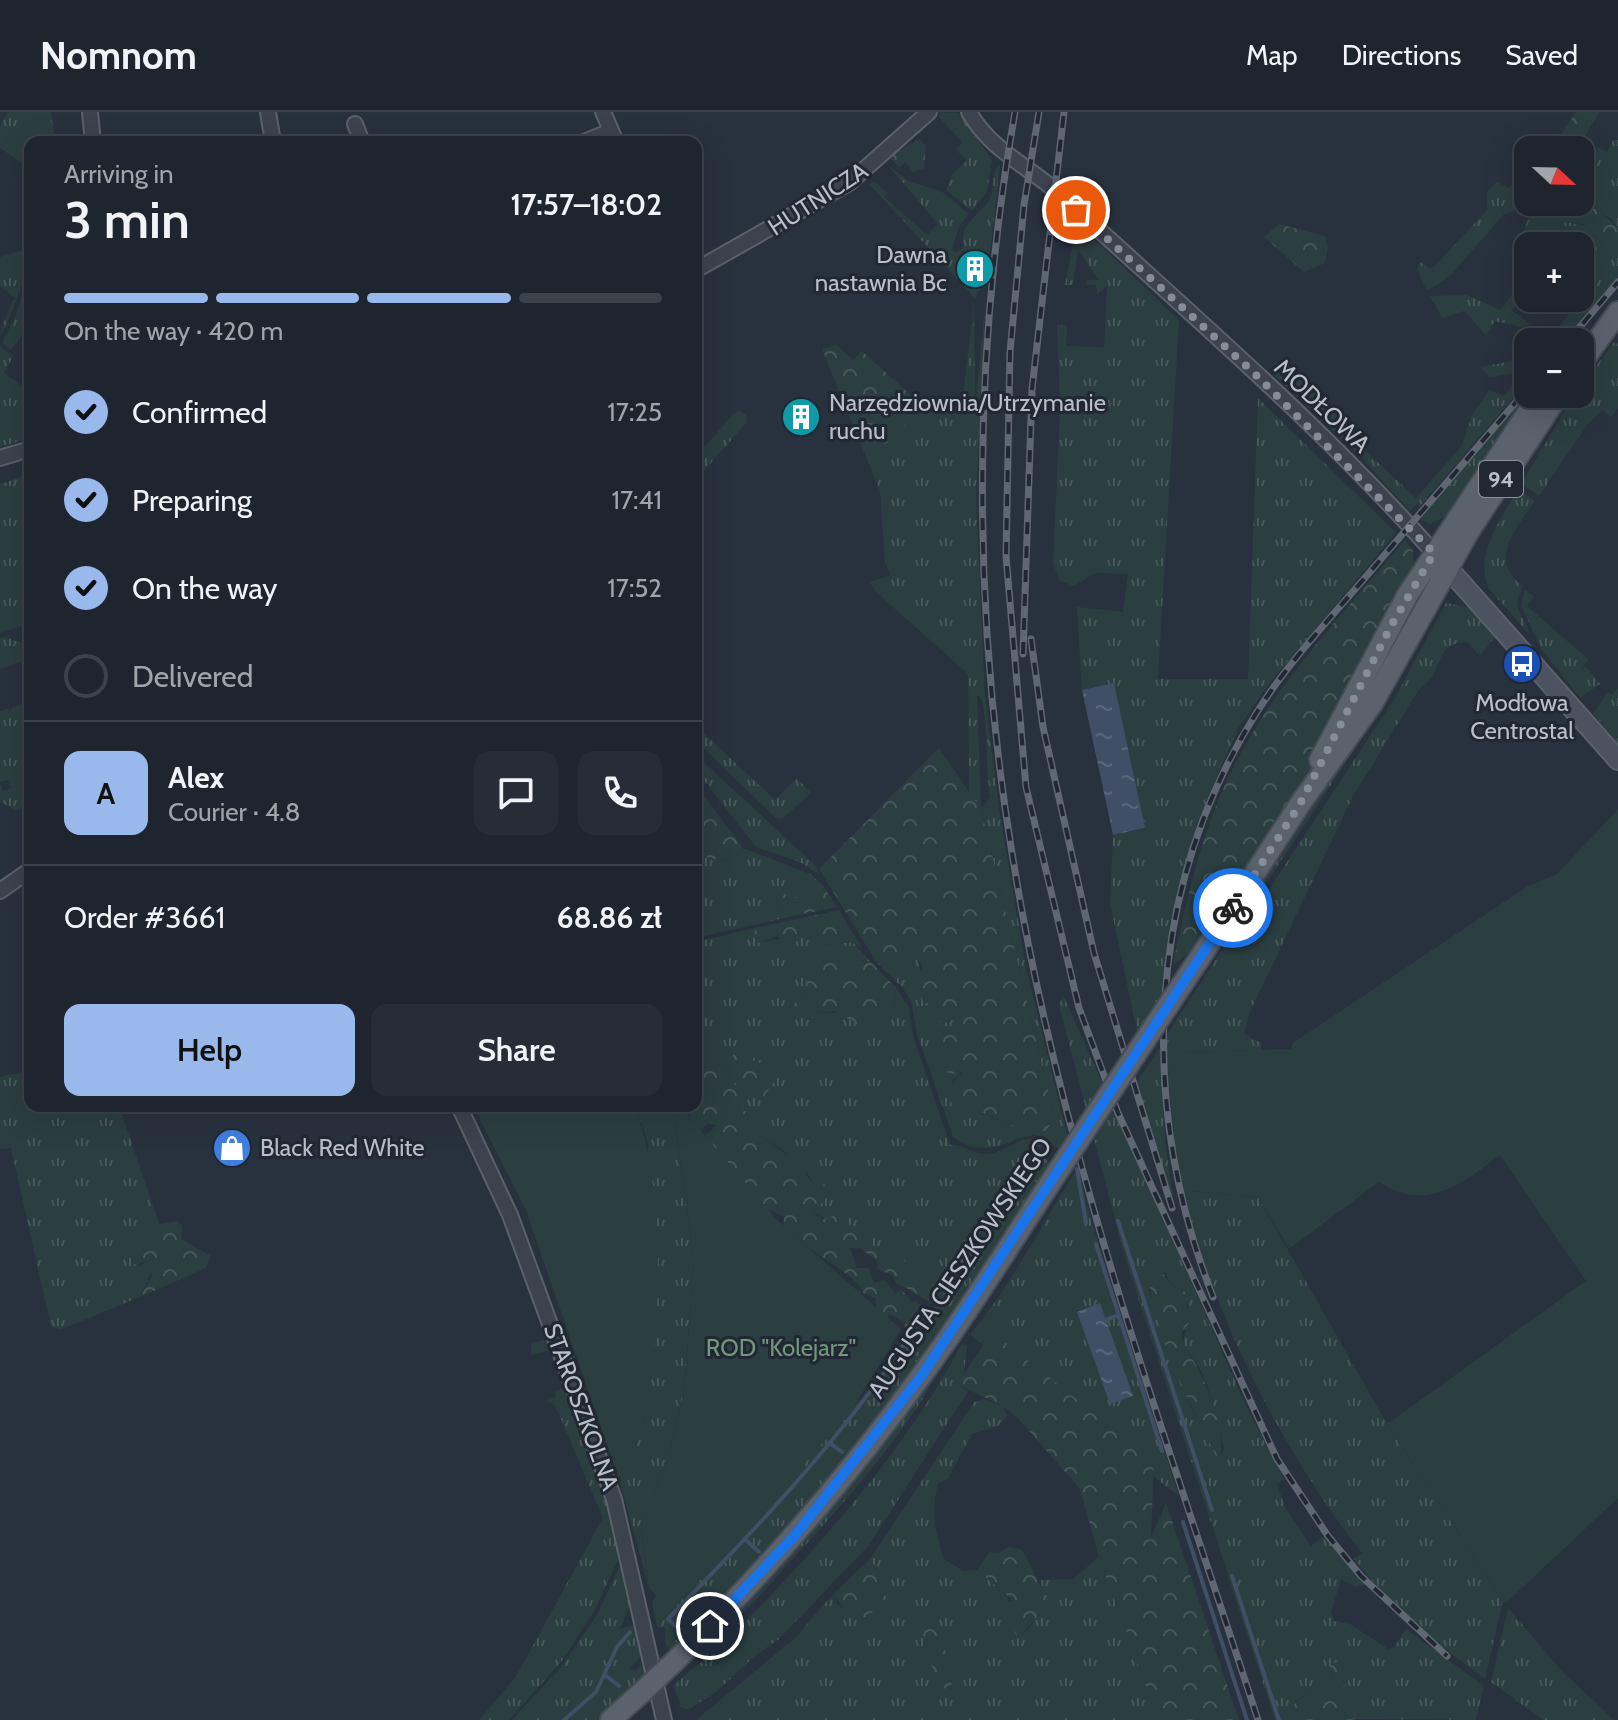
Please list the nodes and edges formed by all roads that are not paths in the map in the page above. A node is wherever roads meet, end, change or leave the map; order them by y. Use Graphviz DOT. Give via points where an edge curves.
graph roads {
  1 [pos="90,112"];
  2 [pos="268,112"];
  3 [pos="603,112"];
  4 [pos="929,112"];
  5 [pos="969,112"];
  6 [pos="355,124"];
  7 [pos="92,136"];
  8 [pos="272,136"];
  9 [pos="360,136"];
  10 [pos="613,136"];
  11 [pos="702,267"];
  12 [pos="1618,301"];
  13 [pos="1618,312"];
  14 [pos="1594,329"];
  15 [pos="1594,345"];
  16 [pos="1532,408"];
  17 [pos="1549,408"];
  18 [pos="24,451"];
  19 [pos="0,458"];
  20 [pos="1441,560"];
  21 [pos="1618,760"];
  22 [pos="24,874"];
  23 [pos="0,891"];
  24 [pos="462,1112"];
  25 [pos="611,1720"];
  26 [pos="664,1720"];
  1 -- 7 [label="street"];
  2 -- 8 [label="street"];
  3 -- 10 [label="street"];
  4 -- 11 [label="street, HUTNICZA" via="849,183"];
  5 -- 20 [label="street, MODŁOWA" via="992,144 1061,195 1254,373"];
  6 -- 9 [label="street"];
  12 -- 14 [label="main road"];
  13 -- 15 [label="main road"];
  16 -- 20 [label="main road, AUGUSTA CIESZKOWSKIEGO / 94"];
  17 -- 20 [label="main road, AUGUSTA CIESZKOWSKIEGO / 94"];
  18 -- 19 [label="street"];
  20 -- 21 [label="street, MODŁOWA"];
  20 -- 25 [label="main road, AUGUSTA CIESZKOWSKIEGO / 94, bridge" via="1372,704 1300,804 946,1341 869,1445 766,1569"];
  22 -- 23 [label="street"];
  24 -- 26 [label="street, STAROSZKOLNA" via="510,1215 614,1499"];
}
